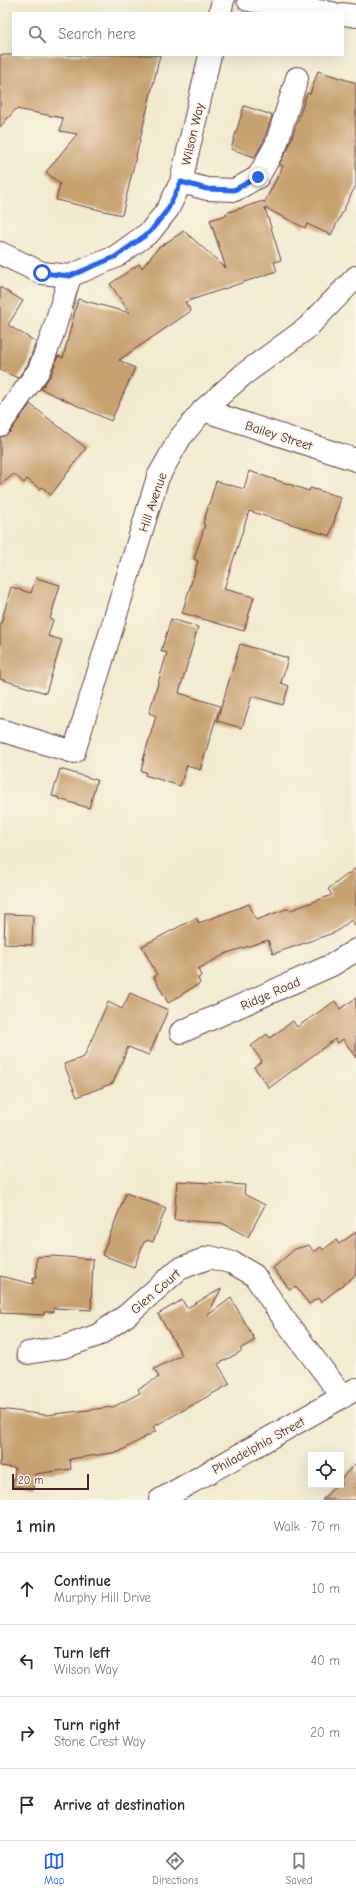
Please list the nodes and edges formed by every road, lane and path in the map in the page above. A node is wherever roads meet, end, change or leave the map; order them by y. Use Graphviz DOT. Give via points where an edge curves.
graph roads {
  1 [pos="223,0"];
  2 [pos="248,0"];
  3 [pos="220,12"];
  4 [pos="326,12"];
  5 [pos="344,14"];
  6 [pos="356,16"];
  7 [pos="210,56"];
  8 [pos="297,78"];
  9 [pos="181,182"];
  10 [pos="0,252"];
  11 [pos="70,276"];
  12 [pos="356,277"];
  13 [pos="203,410"];
  14 [pos="0,426"];
  15 [pos="356,460"];
  16 [pos="0,730"];
  17 [pos="356,950"];
  18 [pos="181,1032"];
  19 [pos="28,1353"];
  20 [pos="349,1393"];
  21 [pos="160,1500"];
  1 -- 3 [label="street"];
  2 -- 4 [label="street"];
  5 -- 6 [label="street"];
  7 -- 9 [label="street, Wilson Way"];
  8 -- 9 [label="street" via="276,145 258,177 234,190 207,189"];
  9 -- 11 [label="street, Wilson Way" via="168,209 150,232 115,257"];
  10 -- 11 [label="street" via="42,273"];
  11 -- 14 [label="street" via="39,370"];
  12 -- 13 [label="street, Hill Avenue" via="307,328 244,374"];
  13 -- 15 [label="street, Bailey Street"];
  13 -- 16 [label="street, Hill Avenue" via="180,438 158,477 74,752"];
  17 -- 18 [label="street, Ridge Road" via="332,965"];
  19 -- 20 [label="street, Glen Court" via="64,1347 98,1335 127,1315 179,1269 210,1257 233,1263 254,1275 288,1326"];
  20 -- 21 [label="street, Philadelphia Street"];
}
